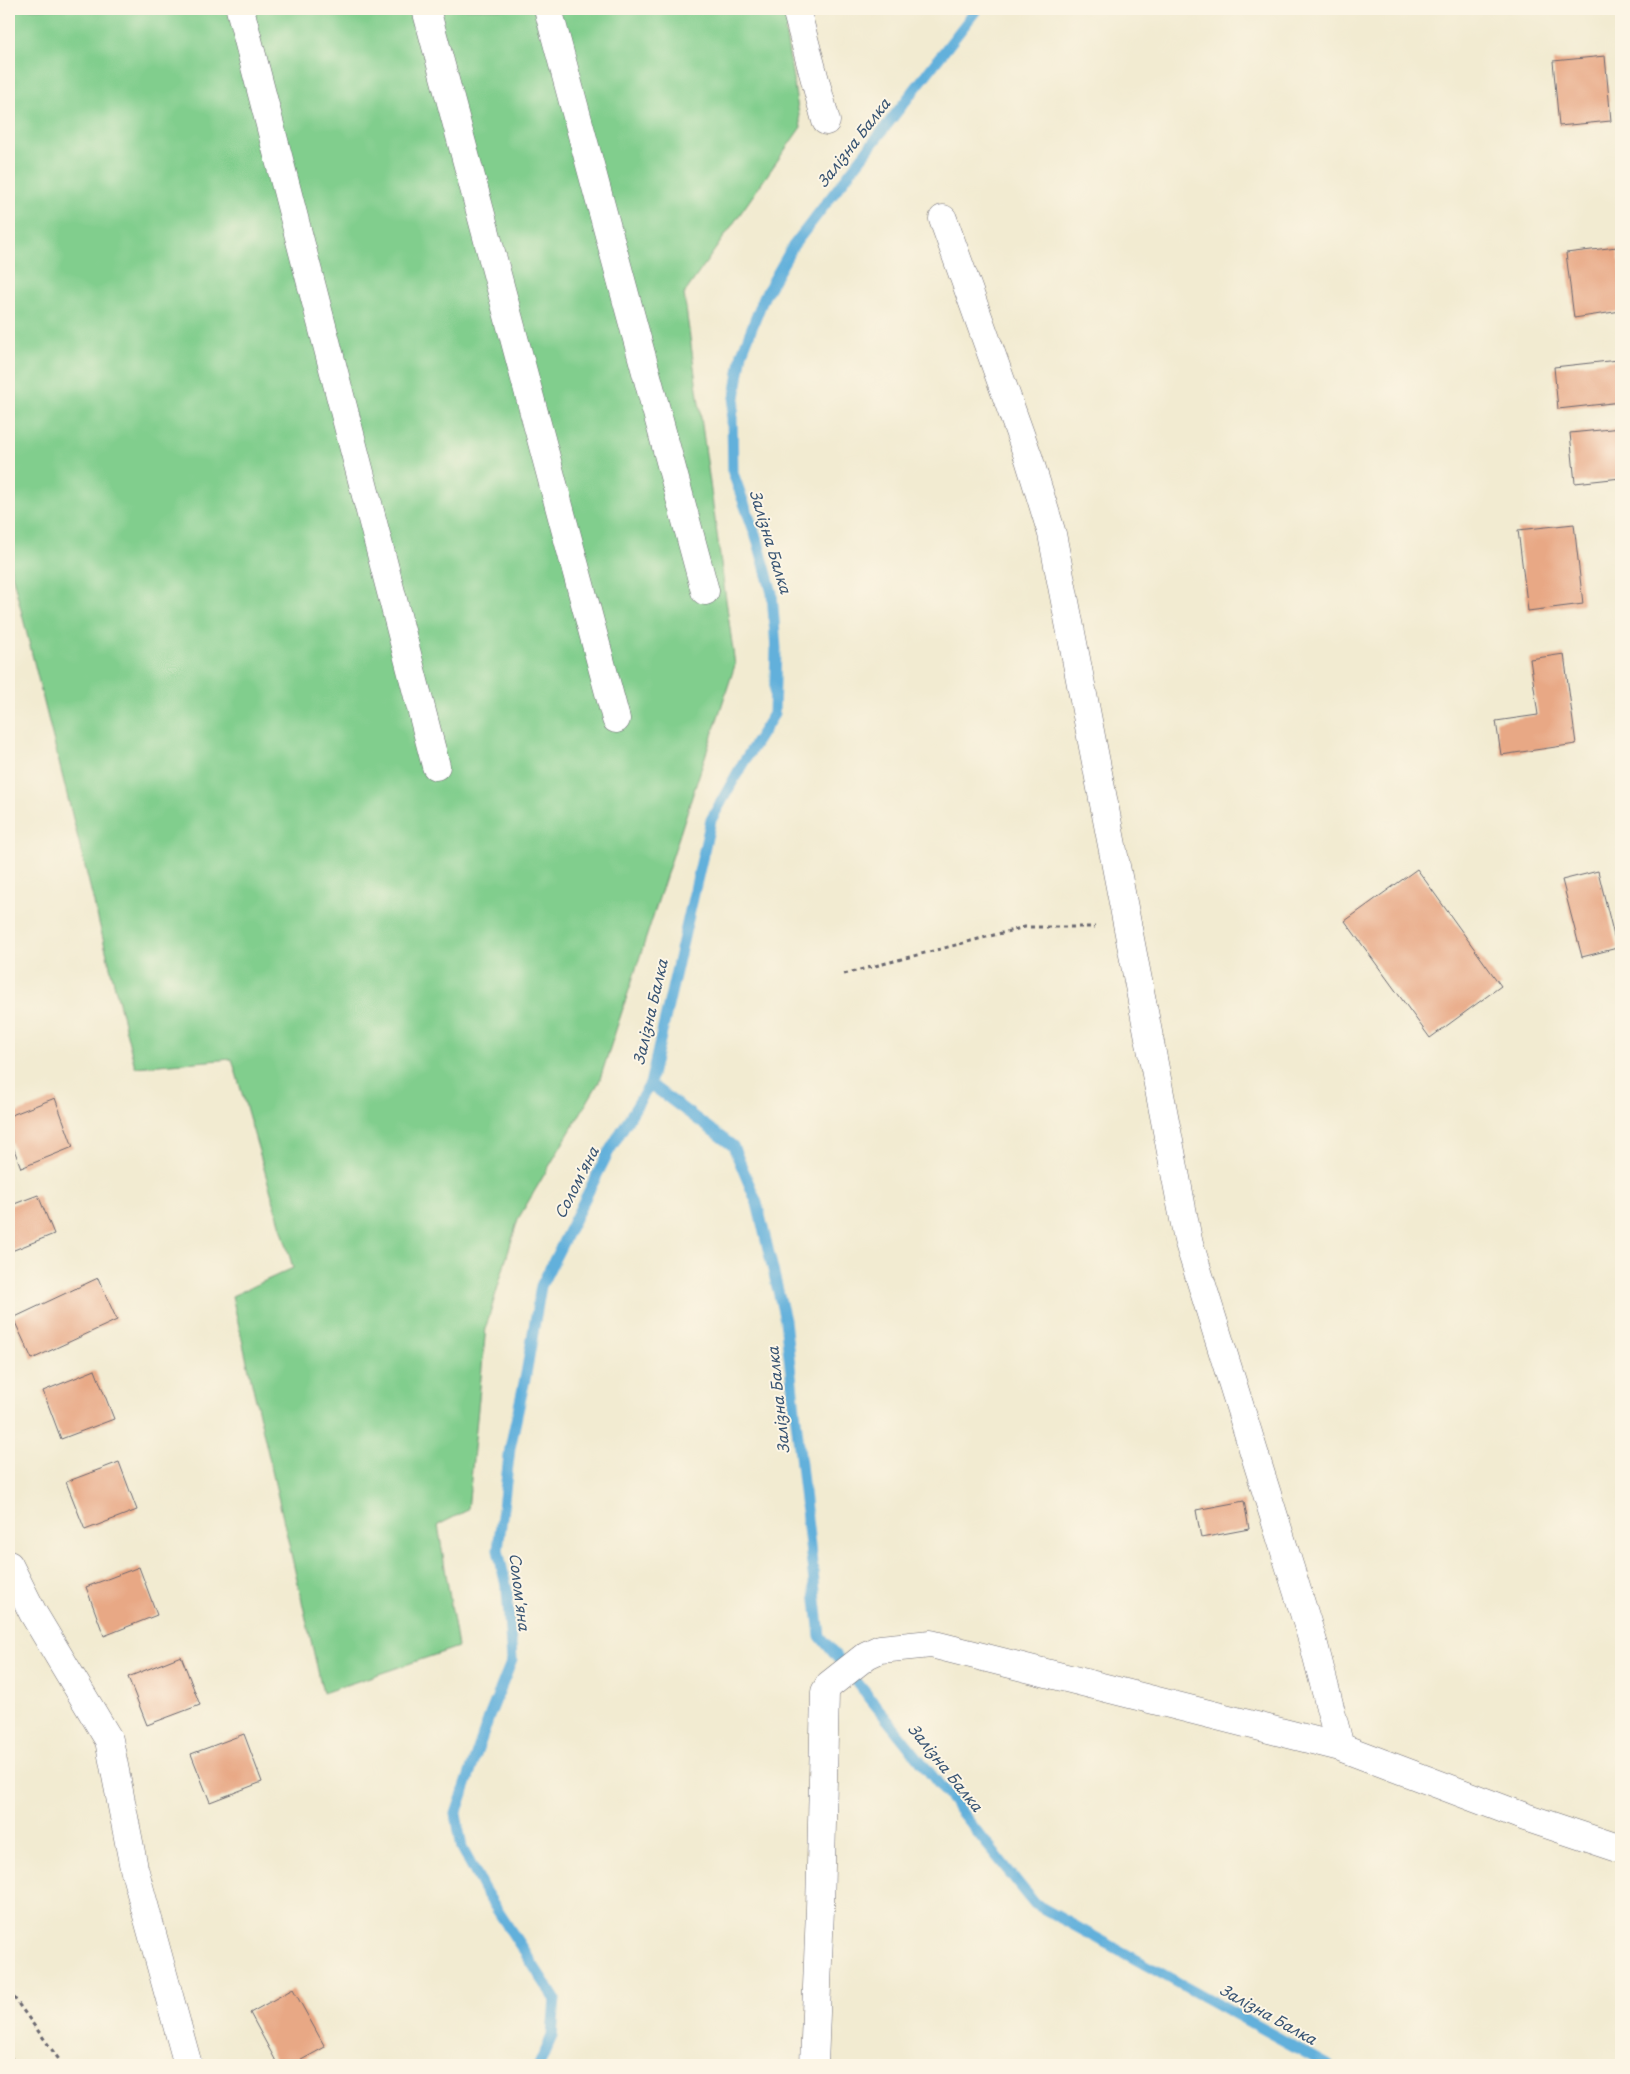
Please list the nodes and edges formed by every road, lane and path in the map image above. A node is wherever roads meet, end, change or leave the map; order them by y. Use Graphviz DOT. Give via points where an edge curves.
graph roads {
  1 [pos="240,9"];
  2 [pos="426,9"];
  3 [pos="548,9"];
  4 [pos="796,9"];
  5 [pos="826,121"];
  6 [pos="943,220"];
  7 [pos="705,591"];
  8 [pos="616,719"];
  9 [pos="436,766"];
  10 [pos="1128,928"];
  11 [pos="844,974"];
  12 [pos="9,1565"];
  13 [pos="1340,1747"];
  14 [pos="1621,1849"];
  15 [pos="9,1991"];
  16 [pos="9,2057"];
  17 [pos="21,2065"];
  18 [pos="63,2065"];
  19 [pos="188,2065"];
  20 [pos="814,2065"];
  1 -- 9 [label="street"];
  2 -- 8 [label="street"];
  3 -- 7 [label="street"];
  4 -- 5 [label="street"];
  6 -- 10 [label="street" via="1030,459 1052,534"];
  10 -- 11 [label="path" via="1025,927"];
  10 -- 13 [label="street" via="1188,1240 1314,1645"];
  12 -- 19 [label="street" via="33,1613 109,1740 134,1868"];
  13 -- 14 [label="street" via="1525,1817"];
  13 -- 20 [label="street" via="931,1644 896,1646 868,1655 829,1685 825,1692"];
  15 -- 18 [label="path"];
  16 -- 17 [label="path"];
}
